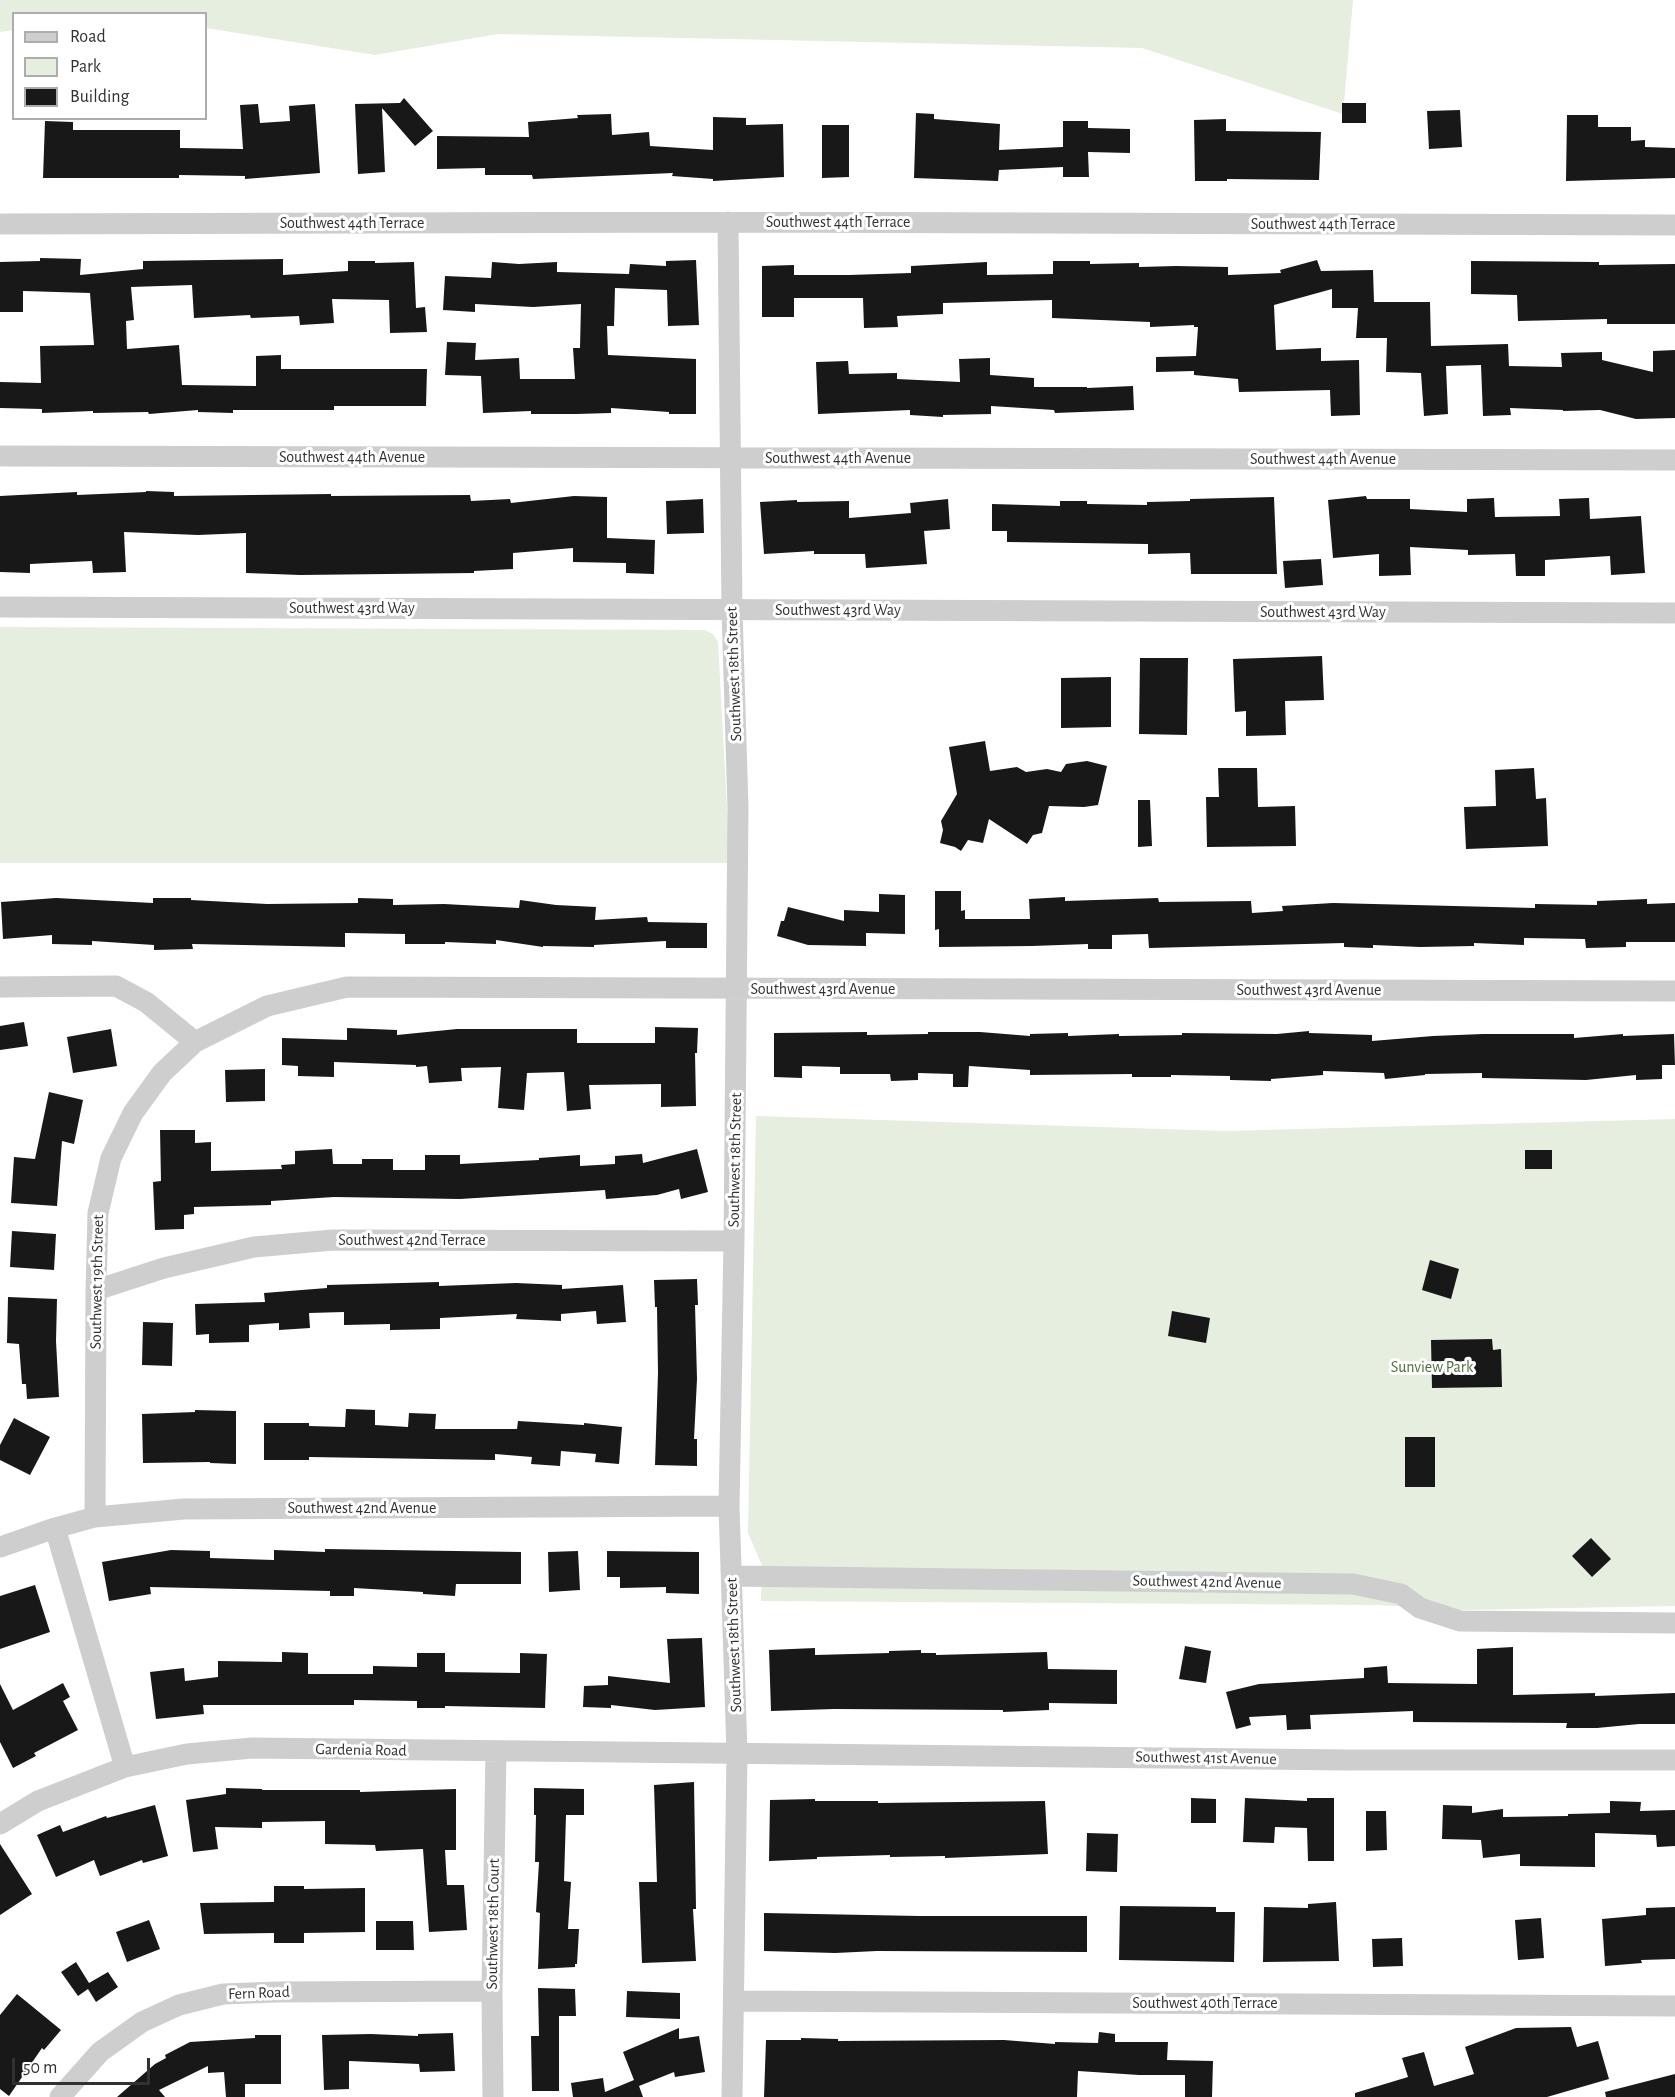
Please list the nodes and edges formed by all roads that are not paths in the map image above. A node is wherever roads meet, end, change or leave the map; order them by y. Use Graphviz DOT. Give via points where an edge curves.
graph roads {
  1 [pos="728,222"];
  2 [pos="0,224"];
  3 [pos="1675,225"];
  4 [pos="0,456"];
  5 [pos="731,458"];
  6 [pos="1675,460"];
  7 [pos="0,607"];
  8 [pos="732,610"];
  9 [pos="1675,613"];
  10 [pos="0,987"];
  11 [pos="738,989"];
  12 [pos="1675,991"];
  13 [pos="195,1042"];
  14 [pos="734,1241"];
  15 [pos="96,1290"];
  16 [pos="729,1506"];
  17 [pos="95,1517"];
  18 [pos="55,1528"];
  19 [pos="0,1547"];
  20 [pos="732,1576"];
  21 [pos="1675,1623"];
  22 [pos="496,1751"];
  23 [pos="737,1753"];
  24 [pos="1675,1760"];
  25 [pos="125,1767"];
  26 [pos="0,1824"];
  27 [pos="492,1990"];
  28 [pos="734,2001"];
  29 [pos="1675,2006"];
  30 [pos="60,2097"];
  31 [pos="493,2097"];
  32 [pos="732,2097"];
  1 -- 2 [label="street, Southwest 44th Terrace"];
  1 -- 3 [label="street, Southwest 44th Terrace"];
  1 -- 5 [label="street, Southwest 18th Street"];
  4 -- 5 [label="street, Southwest 44th Avenue"];
  5 -- 6 [label="street, Southwest 44th Avenue"];
  5 -- 8 [label="street, Southwest 18th Street"];
  7 -- 8 [label="street, Southwest 43rd Way"];
  8 -- 9 [label="street, Southwest 43rd Way"];
  8 -- 11 [label="street, Southwest 18th Street"];
  10 -- 13 [label="street" via="116,987 146,1002"];
  11 -- 12 [label="street, Southwest 43rd Avenue"];
  11 -- 13 [label="street, Southwest 43rd Avenue" via="347,987 267,1006"];
  11 -- 14 [label="street, Southwest 18th Street"];
  13 -- 15 [label="street, Southwest 19th Street" via="162,1073 133,1113 111,1158 98,1213"];
  14 -- 15 [label="street, Southwest 42nd Terrace" via="333,1240 254,1247 164,1268"];
  14 -- 16 [label="street, Southwest 18th Street"];
  15 -- 17 [label="street, Southwest 19th Street"];
  16 -- 17 [label="street, Southwest 42nd Avenue" via="184,1509"];
  16 -- 20 [label="street, Southwest 18th Street"];
  17 -- 18 [label="street, Southwest 42nd Avenue"];
  18 -- 19 [label="street, Southwest 42nd Avenue"];
  18 -- 25 [label="street"];
  20 -- 21 [label="street, Southwest 42nd Avenue" via="1353,1584 1401,1594 1420,1608 1460,1621"];
  20 -- 23 [label="street, Southwest 18th Street"];
  22 -- 23 [label="street, Gardenia Road"];
  22 -- 25 [label="street, Gardenia Road" via="252,1748 187,1754"];
  22 -- 27 [label="street, Southwest 18th Court"];
  23 -- 24 [label="street, Southwest 41st Avenue"];
  23 -- 28 [label="street, Southwest 18th Street"];
  25 -- 26 [label="street, Gardenia Road" via="38,1801"];
  27 -- 30 [label="street, Fern Road" via="223,1994 179,2005 142,2022 100,2052"];
  27 -- 31 [label="street, Southwest 18th Court"];
  28 -- 29 [label="street, Southwest 40th Terrace"];
  28 -- 32 [label="street, Southwest 18th Street"];
}
